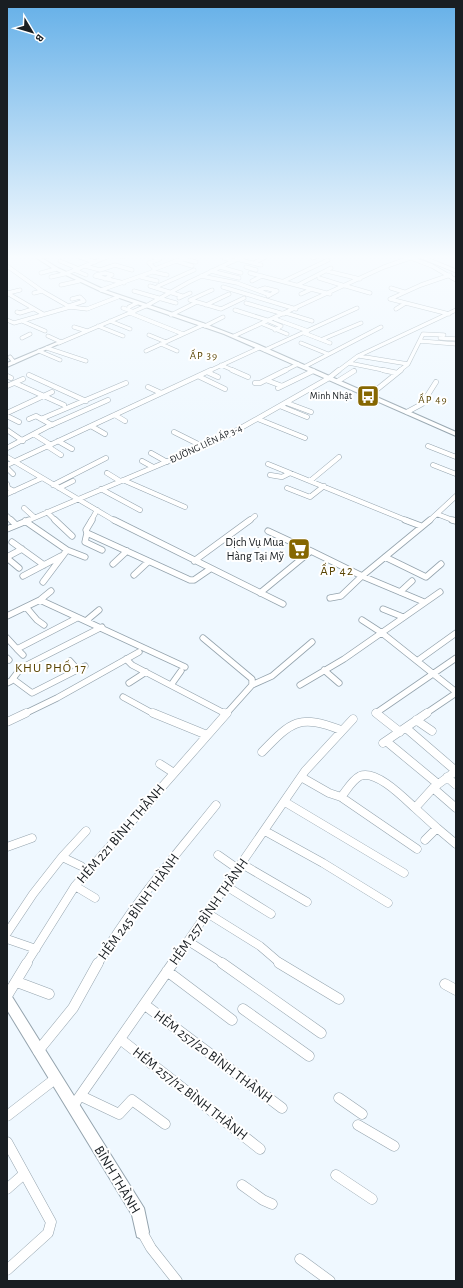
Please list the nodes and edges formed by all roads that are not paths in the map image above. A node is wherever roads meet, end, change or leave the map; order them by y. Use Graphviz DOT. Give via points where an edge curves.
graph roads {
  1 [pos="40,315"];
  2 [pos="127,315"];
  3 [pos="137,315"];
  4 [pos="171,315"];
  5 [pos="251,315"];
  6 [pos="283,315"];
  7 [pos="289,315"];
  8 [pos="342,315"];
  9 [pos="447,315"];
  10 [pos="223,317"];
  11 [pos="275,319"];
  12 [pos="7,320"];
  13 [pos="22,321"];
  14 [pos="270,321"];
  15 [pos="312,321"];
  16 [pos="110,322"];
  17 [pos="361,323"];
  18 [pos="263,324"];
  19 [pos="74,326"];
  20 [pos="98,326"];
  21 [pos="204,326"];
  22 [pos="381,327"];
  23 [pos="130,329"];
  24 [pos="275,330"];
  25 [pos="45,331"];
  26 [pos="86,331"];
  27 [pos="306,332"];
  28 [pos="30,334"];
  29 [pos="183,334"];
  30 [pos="287,334"];
  31 [pos="149,335"];
  32 [pos="444,335"];
  33 [pos="48,336"];
  34 [pos="123,336"];
  35 [pos="234,336"];
  36 [pos="22,338"];
  37 [pos="422,339"];
  38 [pos="456,339"];
  39 [pos="323,340"];
  40 [pos="60,342"];
  41 [pos="166,342"];
  42 [pos="301,343"];
  43 [pos="330,343"];
  44 [pos="161,344"];
  45 [pos="456,344"];
  46 [pos="48,348"];
  47 [pos="259,348"];
  48 [pos="264,350"];
  49 [pos="40,351"];
  50 [pos="146,351"];
  51 [pos="177,351"];
  52 [pos="328,354"];
  53 [pos="358,356"];
  54 [pos="60,360"];
  55 [pos="86,361"];
  56 [pos="350,363"];
  57 [pos="298,364"];
  58 [pos="408,364"];
  59 [pos="7,365"];
  60 [pos="221,365"];
  61 [pos="304,367"];
  62 [pos="313,371"];
  63 [pos="354,371"];
  64 [pos="207,372"];
  65 [pos="397,373"];
  66 [pos="29,375"];
  67 [pos="7,376"];
  68 [pos="198,376"];
  69 [pos="248,376"];
  70 [pos="218,377"];
  71 [pos="11,378"];
  72 [pos="329,378"];
  73 [pos="23,379"];
  74 [pos="266,380"];
  75 [pos="338,381"];
  76 [pos="436,382"];
  77 [pos="15,383"];
  78 [pos="126,383"];
  79 [pos="255,384"];
  80 [pos="7,386"];
  81 [pos="148,388"];
  82 [pos="225,389"];
  83 [pos="52,392"];
  84 [pos="161,393"];
  85 [pos="44,395"];
  86 [pos="370,395"];
  87 [pos="85,400"];
  88 [pos="108,400"];
  89 [pos="287,402"];
  90 [pos="64,405"];
  91 [pos="94,406"];
  92 [pos="280,406"];
  93 [pos="8,411"];
  94 [pos="311,412"];
  95 [pos="407,412"];
  96 [pos="114,415"];
  97 [pos="7,416"];
  98 [pos="307,417"];
  99 [pos="258,418"];
  100 [pos="28,419"];
  101 [pos="41,419"];
  102 [pos="125,421"];
  103 [pos="18,422"];
  104 [pos="52,425"];
  105 [pos="91,426"];
  106 [pos="7,430"];
  107 [pos="174,432"];
  108 [pos="456,433"];
  109 [pos="106,434"];
  110 [pos="35,435"];
  111 [pos="305,438"];
  112 [pos="23,441"];
  113 [pos="58,441"];
  114 [pos="49,446"];
  115 [pos="428,446"];
  116 [pos="204,447"];
  117 [pos="7,448"];
  118 [pos="72,449"];
  119 [pos="151,453"];
  120 [pos="61,455"];
  121 [pos="7,457"];
  122 [pos="339,457"];
  123 [pos="456,457"];
  124 [pos="106,458"];
  125 [pos="142,461"];
  126 [pos="14,462"];
  127 [pos="167,462"];
  128 [pos="268,464"];
  129 [pos="433,465"];
  130 [pos="7,466"];
  131 [pos="153,467"];
  132 [pos="107,473"];
  133 [pos="290,473"];
  134 [pos="13,474"];
  135 [pos="270,474"];
  136 [pos="456,474"];
  137 [pos="42,478"];
  138 [pos="67,478"];
  139 [pos="121,480"];
  140 [pos="310,481"];
  141 [pos="7,484"];
  142 [pos="53,485"];
  143 [pos="324,486"];
  144 [pos="58,488"];
  145 [pos="286,488"];
  146 [pos="100,489"];
  147 [pos="14,491"];
  148 [pos="7,494"];
  149 [pos="456,496"];
  150 [pos="76,499"];
  151 [pos="185,507"];
  152 [pos="24,508"];
  153 [pos="97,510"];
  154 [pos="140,510"];
  155 [pos="47,512"];
  156 [pos="437,514"];
  157 [pos="7,516"];
  158 [pos="255,516"];
  159 [pos="34,517"];
  160 [pos="25,521"];
  161 [pos="456,521"];
  162 [pos="16,525"];
  163 [pos="421,526"];
  164 [pos="7,529"];
  165 [pos="268,531"];
  166 [pos="87,533"];
  167 [pos="72,536"];
  168 [pos="12,542"];
  169 [pos="22,549"];
  170 [pos="67,550"];
  171 [pos="102,550"];
  172 [pos="311,551"];
  173 [pos="127,552"];
  174 [pos="63,555"];
  175 [pos="85,557"];
  176 [pos="385,557"];
  177 [pos="7,558"];
  178 [pos="194,560"];
  179 [pos="148,562"];
  180 [pos="113,564"];
  181 [pos="441,564"];
  182 [pos="44,565"];
  183 [pos="19,568"];
  184 [pos="210,569"];
  185 [pos="134,575"];
  186 [pos="23,576"];
  187 [pos="362,576"];
  188 [pos="412,581"];
  189 [pos="43,582"];
  190 [pos="51,591"];
  191 [pos="400,592"];
  192 [pos="440,592"];
  193 [pos="260,593"];
  194 [pos="330,598"];
  195 [pos="40,600"];
  196 [pos="424,602"];
  197 [pos="283,604"];
  198 [pos="26,607"];
  199 [pos="99,610"];
  200 [pos="384,610"];
  201 [pos="7,616"];
  202 [pos="403,617"];
  203 [pos="77,618"];
  204 [pos="87,620"];
  205 [pos="362,620"];
  206 [pos="44,625"];
  207 [pos="104,628"];
  208 [pos="382,633"];
  209 [pos="456,633"];
  210 [pos="7,638"];
  211 [pos="204,638"];
  212 [pos="312,642"];
  213 [pos="17,649"];
  214 [pos="139,652"];
  215 [pos="23,655"];
  216 [pos="456,658"];
  217 [pos="126,659"];
  218 [pos="417,661"];
  219 [pos="70,662"];
  220 [pos="86,666"];
  221 [pos="78,670"];
  222 [pos="324,670"];
  223 [pos="146,672"];
  224 [pos="434,675"];
  225 [pos="13,679"];
  226 [pos="7,683"];
  227 [pos="129,683"];
  228 [pos="339,683"];
  229 [pos="171,685"];
  230 [pos="252,685"];
  231 [pos="300,685"];
  232 [pos="455,689"];
  233 [pos="123,697"];
  234 [pos="226,714"];
  235 [pos="353,719"];
  236 [pos="416,720"];
  237 [pos="7,722"];
  238 [pos="341,730"];
  239 [pos="403,730"];
  240 [pos="432,731"];
  241 [pos="207,735"];
  242 [pos="262,752"];
  243 [pos="160,764"];
  244 [pos="456,771"];
  245 [pos="174,773"];
  246 [pos="301,777"];
  247 [pos="447,777"];
  248 [pos="456,785"];
  249 [pos="436,786"];
  250 [pos="342,797"];
  251 [pos="285,802"];
  252 [pos="216,805"];
  253 [pos="415,808"];
  254 [pos="456,808"];
  255 [pos="437,828"];
  256 [pos="86,831"];
  257 [pos="265,831"];
  258 [pos="32,838"];
  259 [pos="425,840"];
  260 [pos="456,844"];
  261 [pos="7,847"];
  262 [pos="417,849"];
  263 [pos="218,856"];
  264 [pos="62,857"];
  265 [pos="80,866"];
  266 [pos="240,866"];
  267 [pos="404,873"];
  268 [pos="75,886"];
  269 [pos="226,886"];
  270 [pos="94,898"];
  271 [pos="306,902"];
  272 [pos="388,903"];
  273 [pos="207,913"];
  274 [pos="271,914"];
  275 [pos="7,932"];
  276 [pos="7,939"];
  277 [pos="188,941"];
  278 [pos="36,949"];
  279 [pos="167,971"];
  280 [pos="17,982"];
  281 [pos="445,984"];
  282 [pos="456,990"];
  283 [pos="49,994"];
  284 [pos="7,998"];
  285 [pos="340,999"];
  286 [pos="145,1005"];
  287 [pos="243,1009"];
  288 [pos="232,1020"];
  289 [pos="321,1033"];
  290 [pos="120,1039"];
  291 [pos="38,1051"];
  292 [pos="309,1056"];
  293 [pos="55,1079"];
  294 [pos="81,1096"];
  295 [pos="339,1098"];
  296 [pos="72,1107"];
  297 [pos="282,1108"];
  298 [pos="362,1114"];
  299 [pos="7,1116"];
  300 [pos="165,1124"];
  301 [pos="358,1125"];
  302 [pos="7,1142"];
  303 [pos="394,1146"];
  304 [pos="260,1149"];
  305 [pos="24,1174"];
  306 [pos="336,1176"];
  307 [pos="242,1185"];
  308 [pos="7,1189"];
  309 [pos="372,1199"];
  310 [pos="272,1204"];
  311 [pos="142,1232"];
  312 [pos="300,1259"];
  313 [pos="7,1270"];
  314 [pos="177,1281"];
  315 [pos="330,1281"];
  1 -- 13 [label="street"];
  2 -- 16 [label="street"];
  3 -- 29 [label="street"];
  4 -- 21 [label="street"];
  5 -- 14 [label="street"];
  6 -- 11 [label="street"];
  7 -- 15 [label="street"];
  8 -- 27 [label="street"];
  9 -- 53 [label="street, ĐƯỜNG LIÊN ẤP 3-4"];
  10 -- 21 [label="street"];
  11 -- 14 [label="street"];
  11 -- 27 [label="street"];
  12 -- 13 [label="street" via="14,323"];
  13 -- 25 [label="street"];
  14 -- 18 [label="street"];
  14 -- 24 [label="street" via="281,326"];
  16 -- 20 [label="street"];
  16 -- 23 [label="street"];
  17 -- 39 [label="street"];
  18 -- 24 [label="street"];
  18 -- 35 [label="street"];
  19 -- 26 [label="street"];
  20 -- 26 [label="street"];
  20 -- 34 [label="street"];
  21 -- 29 [label="street"];
  21 -- 35 [label="street"];
  22 -- 52 [label="street"];
  24 -- 30 [label="street"];
  26 -- 40 [label="street"];
  27 -- 39 [label="street"];
  27 -- 48 [label="street"];
  28 -- 36 [label="street"];
  29 -- 41 [label="street"];
  31 -- 41 [label="street"];
  32 -- 37 [label="street" via="423,334"];
  33 -- 40 [label="street"];
  35 -- 47 [label="street"];
  37 -- 38 [label="street"];
  37 -- 45 [label="street"];
  37 -- 58 [label="street"];
  39 -- 43 [label="street"];
  40 -- 46 [label="street"];
  41 -- 44 [label="street"];
  42 -- 52 [label="street"];
  44 -- 50 [label="street"];
  44 -- 51 [label="street"];
  46 -- 49 [label="street"];
  46 -- 55 [label="street"];
  47 -- 48 [label="street"];
  47 -- 60 [label="street"];
  48 -- 57 [label="street"];
  49 -- 54 [label="street"];
  49 -- 59 [label="street" via="12,360"];
  52 -- 61 [label="street"];
  53 -- 56 [label="street, ĐƯỜNG LIÊN ẤP 3-4"];
  53 -- 58 [label="street"];
  56 -- 65 [label="street"];
  56 -- 72 [label="street, ĐƯỜNG LIÊN ẤP 3-4"];
  57 -- 61 [label="street"];
  57 -- 74 [label="street"];
  58 -- 65 [label="street"];
  60 -- 64 [label="street"];
  60 -- 69 [label="street"];
  61 -- 62 [label="street"];
  62 -- 72 [label="street"];
  62 -- 74 [label="street" via="280,387"];
  63 -- 75 [label="street"];
  64 -- 68 [label="street"];
  64 -- 70 [label="street"];
  65 -- 86 [label="street"];
  66 -- 87 [label="street"];
  67 -- 71 [label="street"];
  68 -- 82 [label="street"];
  68 -- 84 [label="street"];
  72 -- 75 [label="street"];
  72 -- 89 [label="street, ĐƯỜNG LIÊN ẤP 3-4"];
  73 -- 77 [label="street"];
  74 -- 79 [label="street"];
  75 -- 86 [label="street"];
  76 -- 95 [label="street" via="422,404"];
  77 -- 80 [label="street"];
  77 -- 85 [label="street"];
  78 -- 87 [label="street"];
  81 -- 84 [label="street"];
  83 -- 85 [label="street"];
  84 -- 96 [label="street"];
  85 -- 90 [label="street"];
  85 -- 93 [label="street"];
  86 -- 95 [label="street"];
  87 -- 91 [label="street"];
  87 -- 101 [label="street"];
  88 -- 91 [label="street"];
  89 -- 92 [label="street, ĐƯỜNG LIÊN ẤP 3-4"];
  89 -- 94 [label="street"];
  91 -- 104 [label="street"];
  92 -- 98 [label="street"];
  92 -- 99 [label="street, ĐƯỜNG LIÊN ẤP 3-4"];
  95 -- 108 [label="street"];
  96 -- 102 [label="street"];
  96 -- 105 [label="street"];
  97 -- 103 [label="street"];
  99 -- 111 [label="street"];
  99 -- 116 [label="street, ĐƯỜNG LIÊN ẤP 3-4"];
  100 -- 101 [label="street" via="36,416"];
  101 -- 104 [label="street"];
  104 -- 110 [label="street"];
  105 -- 109 [label="street"];
  105 -- 113 [label="street"];
  106 -- 112 [label="street"];
  107 -- 116 [label="street"];
  110 -- 112 [label="street"];
  110 -- 114 [label="street"];
  112 -- 117 [label="street"];
  113 -- 114 [label="street"];
  113 -- 118 [label="street"];
  114 -- 120 [label="street"];
  114 -- 126 [label="street"];
  115 -- 123 [label="street"];
  116 -- 127 [label="street, ĐƯỜNG LIÊN ẤP 3-4"];
  119 -- 127 [label="street"];
  121 -- 126 [label="street"];
  122 -- 140 [label="street"];
  124 -- 138 [label="street"];
  125 -- 131 [label="street"];
  126 -- 130 [label="street"];
  126 -- 137 [label="street"];
  127 -- 131 [label="street, ĐƯỜNG LIÊN ẤP 3-4"];
  128 -- 133 [label="street"];
  129 -- 136 [label="street"];
  130 -- 134 [label="street"];
  131 -- 139 [label="street, ĐƯỜNG LIÊN ẤP 3-4"];
  132 -- 139 [label="street"];
  133 -- 135 [label="street" via="282,477"];
  133 -- 140 [label="street"];
  137 -- 142 [label="street"];
  137 -- 147 [label="street"];
  138 -- 142 [label="street"];
  138 -- 144 [label="street" via="73,481"];
  139 -- 146 [label="street, ĐƯỜNG LIÊN ẤP 3-4"];
  139 -- 151 [label="street"];
  140 -- 143 [label="street"];
  141 -- 147 [label="street" via="8,488"];
  142 -- 144 [label="street"];
  143 -- 145 [label="street" via="310,498"];
  143 -- 163 [label="street"];
  144 -- 150 [label="street"];
  146 -- 150 [label="street, ĐƯỜNG LIÊN ẤP 3-4"];
  146 -- 154 [label="street"];
  147 -- 148 [label="street"];
  149 -- 156 [label="street"];
  150 -- 153 [label="street"];
  150 -- 155 [label="street, ĐƯỜNG LIÊN ẤP 3-4"];
  152 -- 159 [label="street"];
  153 -- 166 [label="street" via="86,530"];
  153 -- 178 [label="street"];
  155 -- 159 [label="street, ĐƯỜNG LIÊN ẤP 3-4"];
  155 -- 167 [label="street"];
  156 -- 161 [label="street"];
  156 -- 163 [label="street"];
  157 -- 162 [label="street"];
  158 -- 178 [label="street"];
  159 -- 160 [label="street, ĐƯỜNG LIÊN ẤP 3-4"];
  160 -- 162 [label="street, ĐƯỜNG LIÊN ẤP 3-4"];
  160 -- 170 [label="street"];
  162 -- 164 [label="street, ĐƯỜNG LIÊN ẤP 3-4"];
  163 -- 176 [label="street"];
  165 -- 172 [label="street"];
  166 -- 171 [label="street" via="85,542"];
  166 -- 173 [label="street"];
  168 -- 169 [label="street"];
  169 -- 177 [label="street"];
  169 -- 182 [label="street"];
  170 -- 174 [label="street"];
  170 -- 175 [label="street"];
  172 -- 187 [label="street"];
  172 -- 193 [label="street"];
  173 -- 179 [label="street"];
  173 -- 180 [label="street"];
  174 -- 182 [label="street"];
  174 -- 189 [label="street"];
  176 -- 181 [label="street" via="426,577"];
  176 -- 187 [label="street"];
  177 -- 183 [label="street"];
  178 -- 184 [label="street"];
  179 -- 184 [label="street" via="190,580"];
  179 -- 185 [label="street"];
  182 -- 186 [label="street"];
  184 -- 193 [label="street"];
  187 -- 191 [label="street"];
  187 -- 194 [label="street" via="341,596"];
  188 -- 191 [label="street"];
  190 -- 195 [label="street"];
  191 -- 196 [label="street"];
  192 -- 196 [label="street"];
  193 -- 197 [label="street"];
  195 -- 198 [label="street"];
  195 -- 203 [label="street"];
  196 -- 202 [label="street"];
  198 -- 201 [label="street"];
  198 -- 206 [label="street" via="36,620"];
  199 -- 204 [label="street"];
  200 -- 202 [label="street"];
  202 -- 208 [label="street"];
  203 -- 204 [label="street"];
  203 -- 213 [label="street"];
  204 -- 207 [label="street"];
  205 -- 208 [label="street"];
  207 -- 225 [label="street" via="21,668"];
  207 -- 229 [label="street" via="183,669"];
  208 -- 218 [label="street"];
  208 -- 222 [label="street"];
  209 -- 218 [label="street"];
  210 -- 213 [label="street"];
  211 -- 230 [label="street" via="252,679"];
  212 -- 230 [label="street" via="272,676"];
  213 -- 215 [label="street"];
  214 -- 217 [label="street"];
  216 -- 224 [label="street"];
  217 -- 223 [label="street"];
  217 -- 237 [label="street"];
  218 -- 224 [label="street"];
  219 -- 221 [label="street"];
  220 -- 221 [label="street"];
  221 -- 225 [label="street" via="32,693"];
  222 -- 228 [label="street"];
  222 -- 231 [label="street"];
  223 -- 227 [label="street"];
  223 -- 229 [label="street"];
  224 -- 232 [label="street"];
  224 -- 239 [label="street" via="376,713"];
  225 -- 226 [label="street"];
  229 -- 234 [label="street"];
  230 -- 234 [label="street, HẺM 221 BÌNH THÀNH"];
  232 -- 236 [label="street"];
  233 -- 241 [label="street" via="158,716"];
  234 -- 241 [label="street, HẺM 221 BÌNH THÀNH"];
  235 -- 238 [label="street, HẺM 257 BÌNH THÀNH"];
  236 -- 239 [label="street"];
  236 -- 240 [label="street"];
  238 -- 242 [label="street" via="313,721 297,723 290,726"];
  238 -- 246 [label="street, HẺM 257 BÌNH THÀNH"];
  239 -- 244 [label="street"];
  239 -- 249 [label="street" via="384,742"];
  241 -- 245 [label="street, HẺM 221 BÌNH THÀNH"];
  243 -- 245 [label="street"];
  244 -- 247 [label="street"];
  245 -- 268 [label="street, HẺM 221 BÌNH THÀNH"];
  246 -- 250 [label="street" via="329,794"];
  246 -- 251 [label="street, HẺM 257 BÌNH THÀNH"];
  247 -- 248 [label="street"];
  247 -- 249 [label="street"];
  249 -- 253 [label="street"];
  249 -- 254 [label="street"];
  250 -- 253 [label="street" via="361,775 369,774 377,777"];
  250 -- 262 [label="street"];
  251 -- 257 [label="street, HẺM 257 BÌNH THÀNH"];
  251 -- 267 [label="street"];
  252 -- 291 [label="street, HẺM 245 BÌNH THÀNH" via="165,868 115,937 73,1008"];
  253 -- 255 [label="street"];
  255 -- 259 [label="street"];
  255 -- 260 [label="street"];
  256 -- 264 [label="street"];
  257 -- 266 [label="street, HẺM 257 BÌNH THÀNH"];
  257 -- 272 [label="street"];
  258 -- 261 [label="street"];
  263 -- 266 [label="street"];
  264 -- 265 [label="street"];
  264 -- 275 [label="street" via="32,894"];
  266 -- 269 [label="street, HẺM 257 BÌNH THÀNH"];
  266 -- 271 [label="street"];
  268 -- 270 [label="street"];
  268 -- 278 [label="street, HẺM 221 BÌNH THÀNH"];
  269 -- 273 [label="street, HẺM 257 BÌNH THÀNH"];
  269 -- 274 [label="street"];
  273 -- 277 [label="street, HẺM 257 BÌNH THÀNH"];
  273 -- 285 [label="street" via="260,946 280,964"];
  276 -- 278 [label="street"];
  277 -- 279 [label="street, HẺM 257 BÌNH THÀNH"];
  277 -- 289 [label="street" via="254,984"];
  278 -- 280 [label="street, HẺM 221 BÌNH THÀNH"];
  279 -- 286 [label="street, HẺM 257 BÌNH THÀNH"];
  279 -- 288 [label="street"];
  280 -- 283 [label="street"];
  280 -- 284 [label="street, HẺM 221 BÌNH THÀNH"];
  281 -- 282 [label="street"];
  284 -- 291 [label="street, BÌNH THÀNH"];
  286 -- 290 [label="street, HẺM 257 BÌNH THÀNH"];
  286 -- 297 [label="street, HẺM 257/20 BÌNH THÀNH"];
  287 -- 292 [label="street"];
  290 -- 294 [label="street, HẺM 257 BÌNH THÀNH"];
  290 -- 304 [label="street, HẺM 257/12 BÌNH THÀNH"];
  291 -- 293 [label="street, BÌNH THÀNH"];
  293 -- 296 [label="street, BÌNH THÀNH"];
  293 -- 299 [label="street"];
  294 -- 296 [label="street, HẺM 257 BÌNH THÀNH"];
  294 -- 300 [label="street" via="119,1114 132,1100"];
  295 -- 298 [label="street"];
  296 -- 311 [label="street, BÌNH THÀNH" via="139,1213"];
  301 -- 303 [label="street"];
  302 -- 305 [label="street"];
  305 -- 308 [label="street"];
  305 -- 313 [label="street" via="51,1222 51,1228"];
  306 -- 309 [label="street"];
  307 -- 310 [label="street"];
  311 -- 314 [label="street, BÌNH THÀNH"];
  312 -- 315 [label="street"];
}
